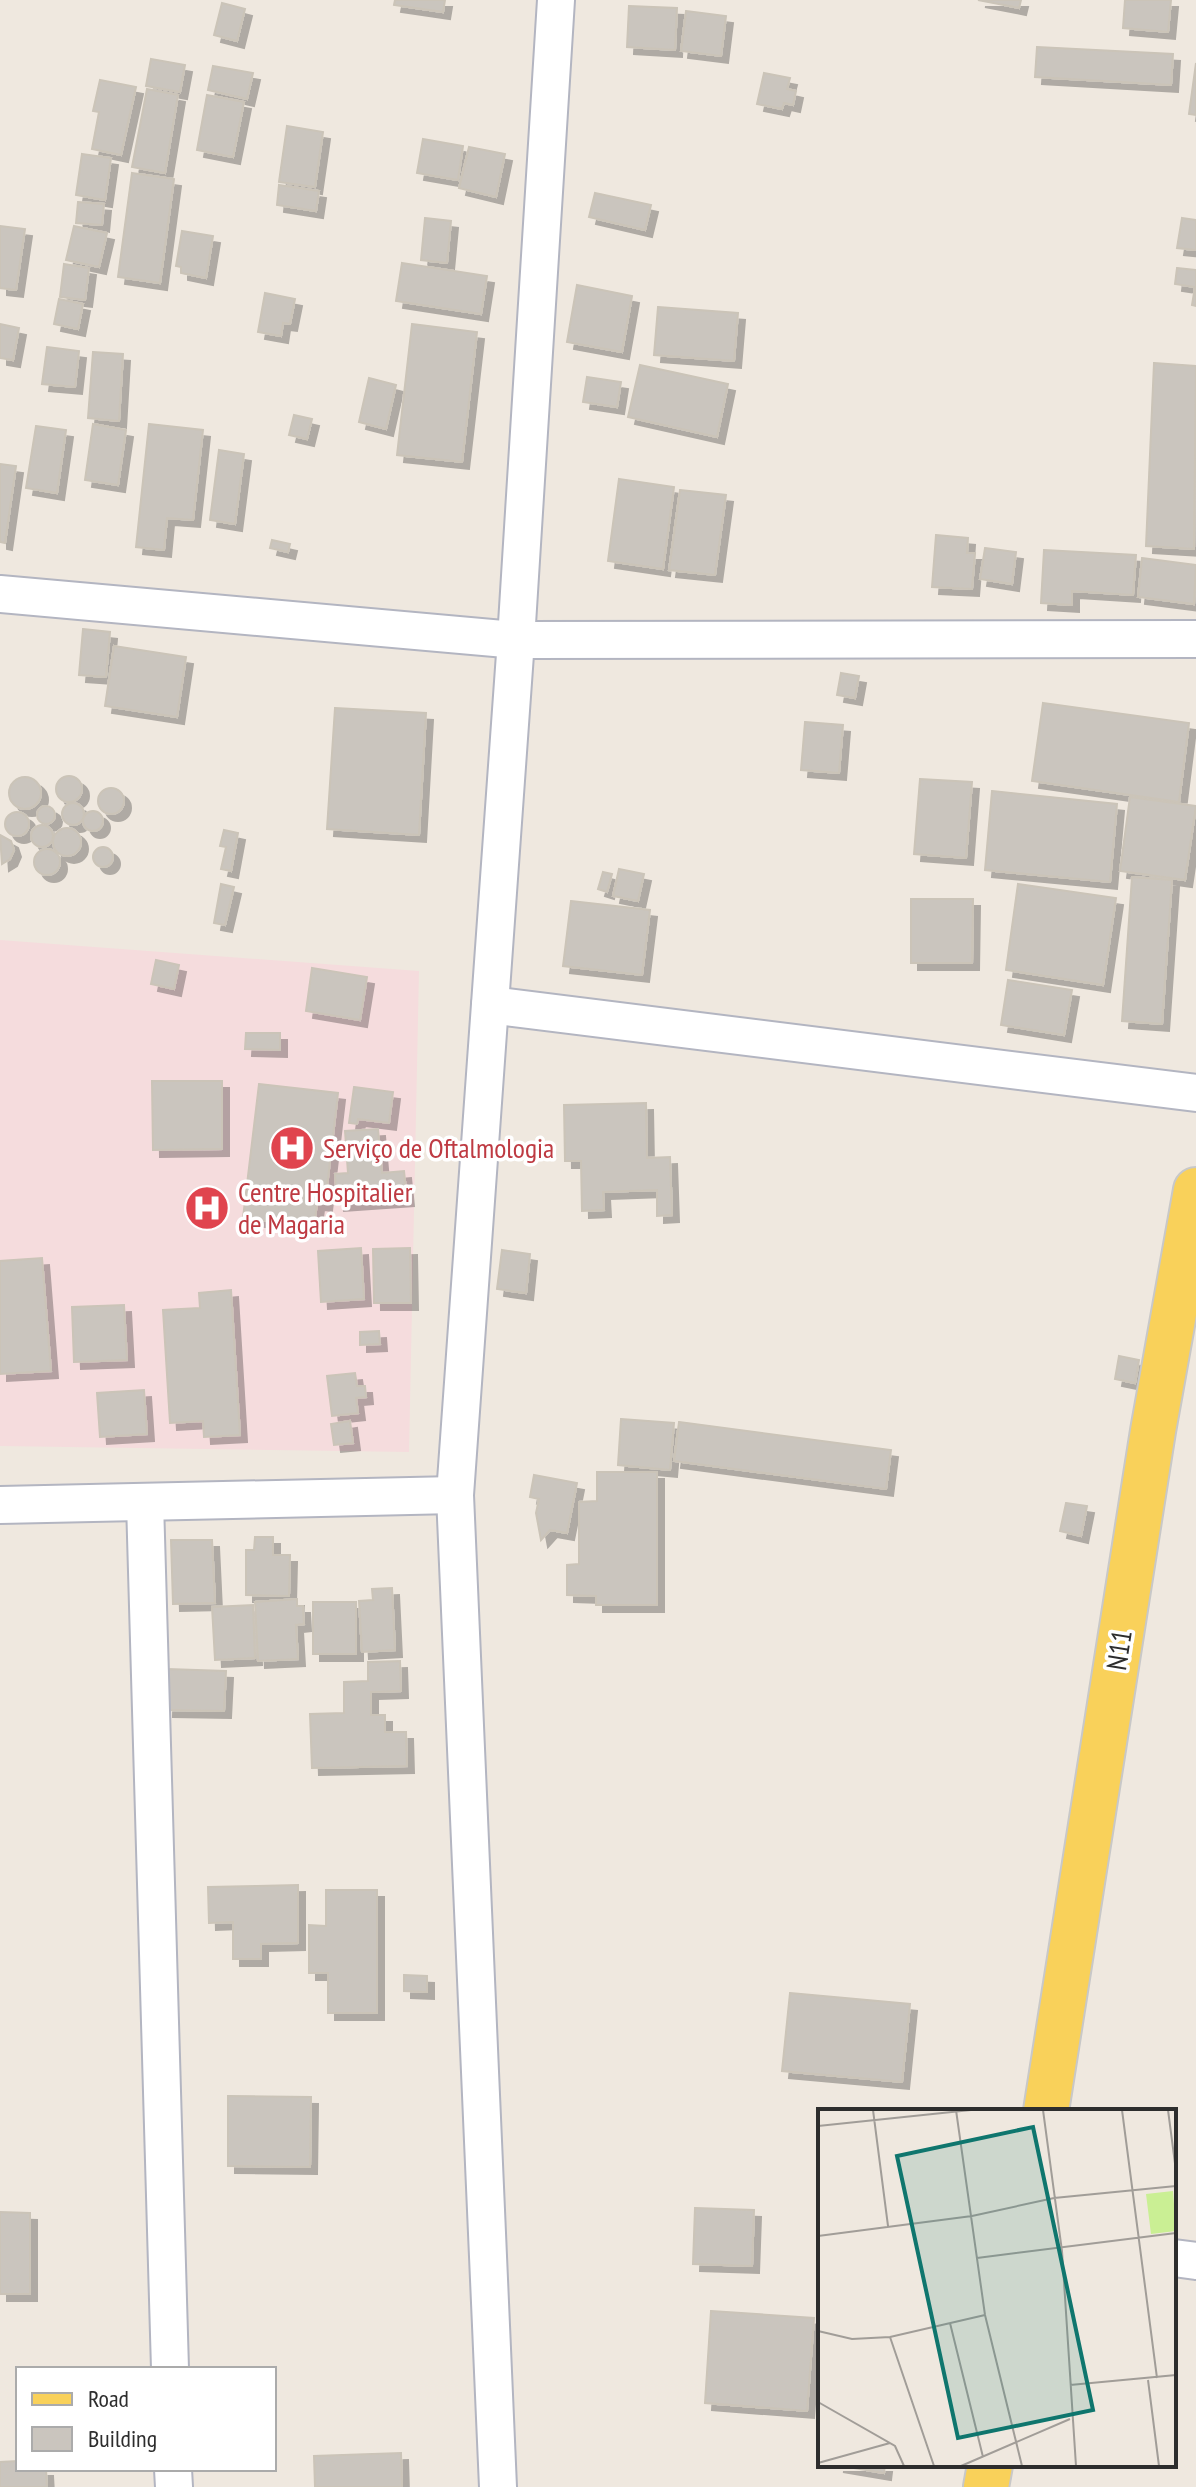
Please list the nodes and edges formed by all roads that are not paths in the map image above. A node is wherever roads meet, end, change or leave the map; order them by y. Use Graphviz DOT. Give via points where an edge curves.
graph roads {
  1 [pos="556,0"];
  2 [pos="0,594"];
  3 [pos="1196,639"];
  4 [pos="516,640"];
  5 [pos="490,1005"];
  6 [pos="1196,1093"];
  7 [pos="1196,1190"];
  8 [pos="455,1495"];
  9 [pos="145,1502"];
  10 [pos="0,1505"];
  11 [pos="1046,2109"];
  12 [pos="1176,2258"];
  13 [pos="1196,2261"];
  14 [pos="170,2367"];
  15 [pos="990,2467"];
  16 [pos="498,2487"];
  17 [pos="986,2487"];
  1 -- 4 [label="street"];
  2 -- 4 [label="street"];
  3 -- 4 [label="street"];
  4 -- 5 [label="street"];
  5 -- 6 [label="street"];
  5 -- 8 [label="street"];
  7 -- 11 [label="main road, N11"];
  8 -- 9 [label="street"];
  8 -- 16 [label="street"];
  9 -- 10 [label="street"];
  9 -- 14 [label="street"];
  12 -- 13 [label="street"];
  15 -- 17 [label="main road"];
}
